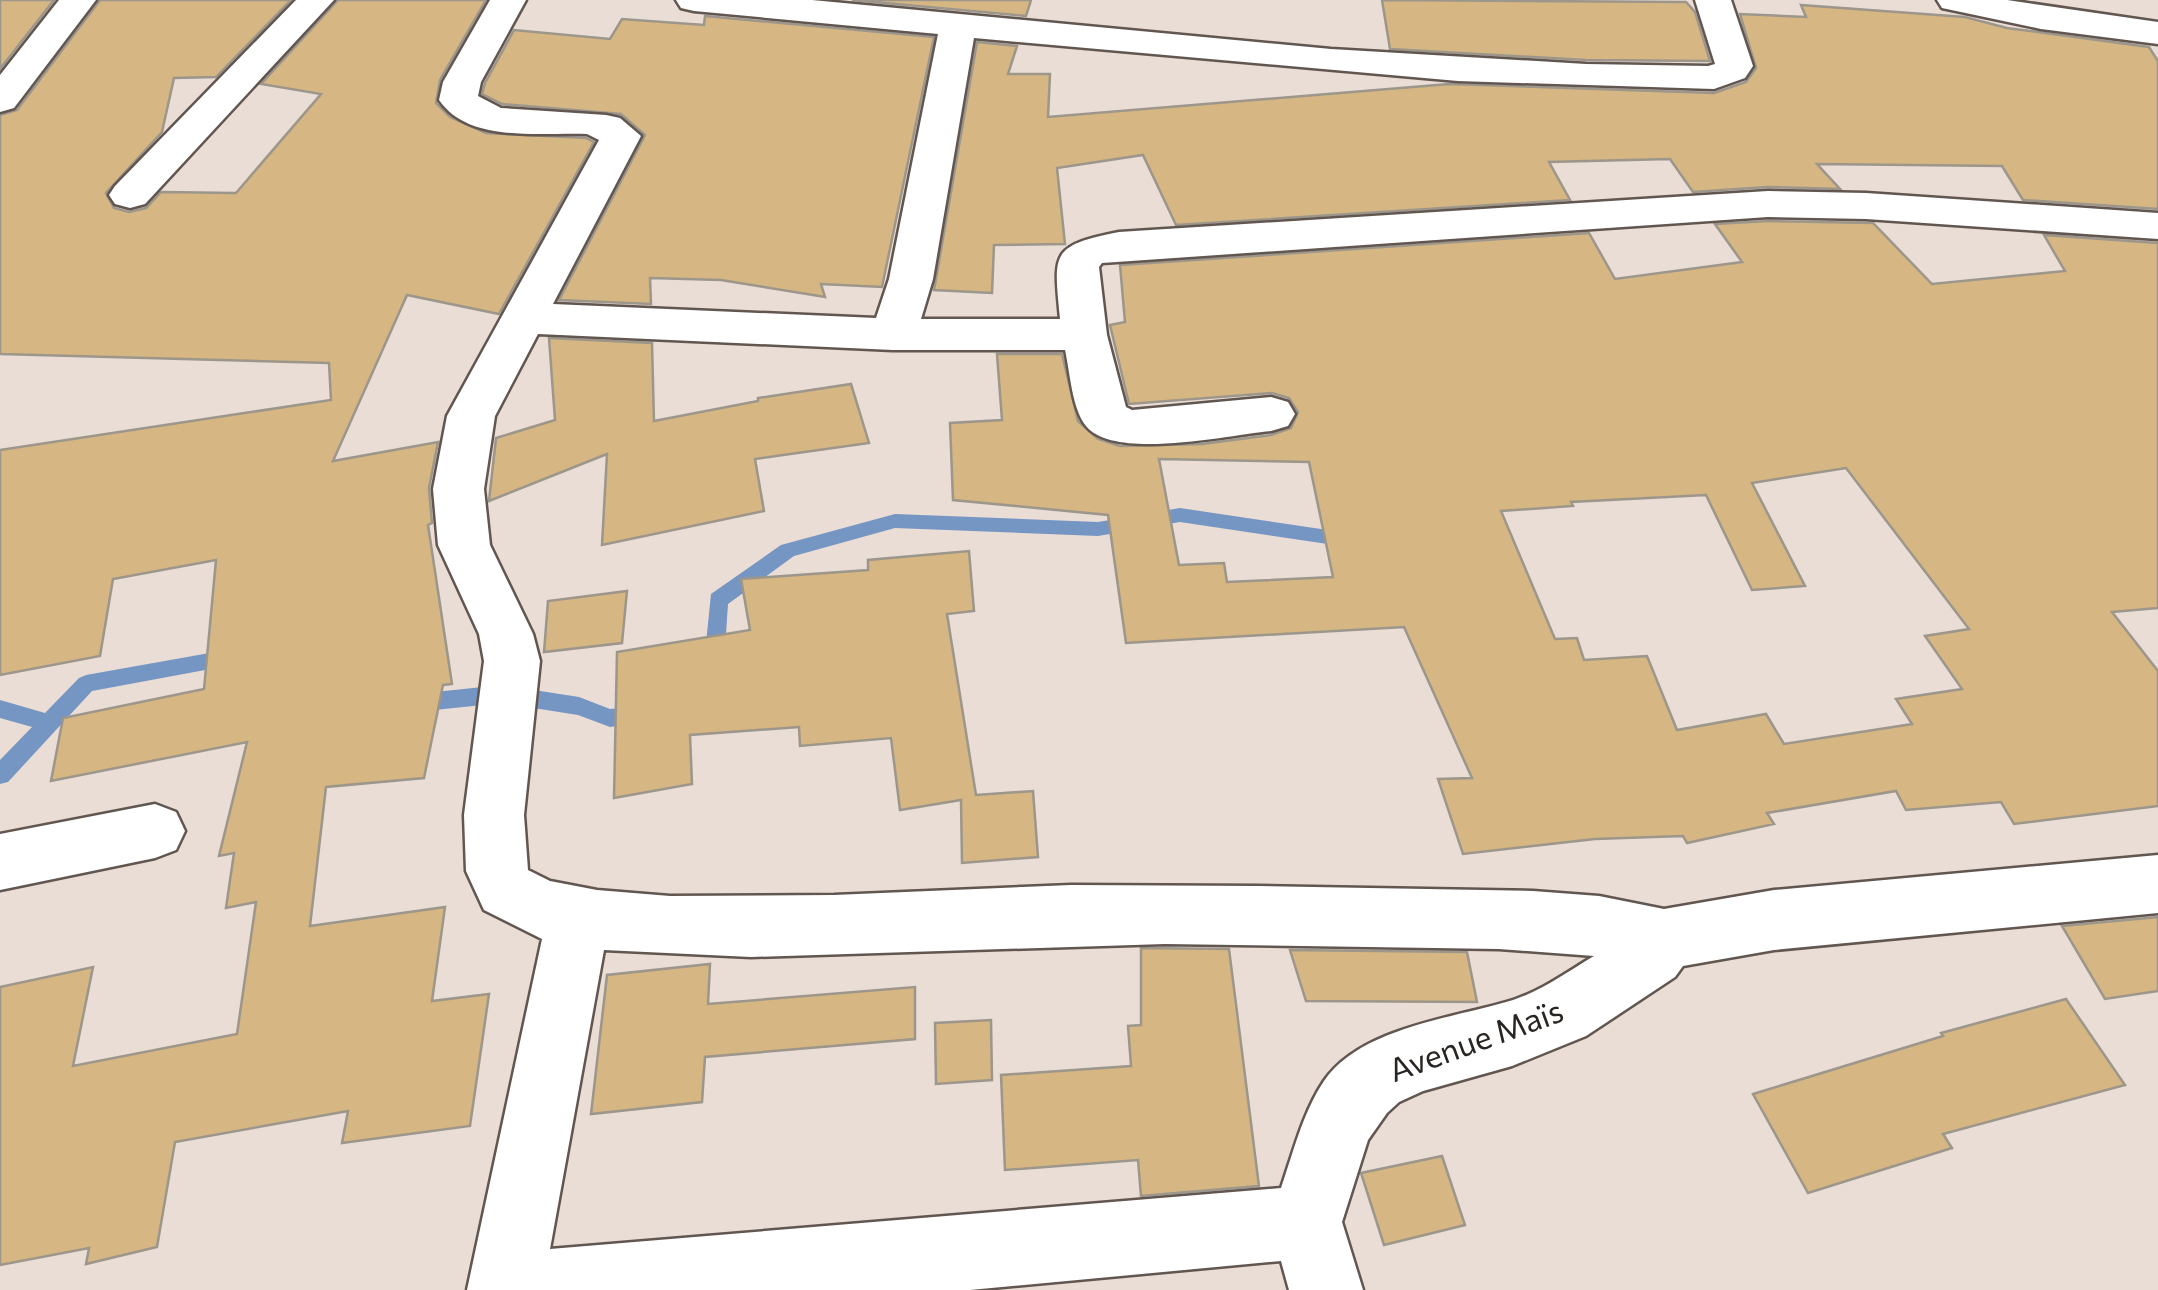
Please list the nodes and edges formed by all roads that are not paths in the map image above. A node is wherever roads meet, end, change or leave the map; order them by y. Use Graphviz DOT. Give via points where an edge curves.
graph roads {
  1 [pos="78,0"];
  2 [pos="316,0"];
  3 [pos="508,0"];
  4 [pos="694,0"];
  5 [pos="1713,0"];
  6 [pos="1955,0"];
  7 [pos="958,23"];
  8 [pos="2158,33"];
  9 [pos="0,100"];
  10 [pos="130,195"];
  11 [pos="2158,226"];
  12 [pos="525,318"];
  13 [pos="893,334"];
  14 [pos="1084,335"];
  15 [pos="1270,414"];
  16 [pos="155,831"];
  17 [pos="0,862"];
  18 [pos="2158,884"];
  19 [pos="578,918"];
  20 [pos="1664,939"];
  21 [pos="1306,1222"];
  22 [pos="504,1290"];
  23 [pos="1326,1290"];
  1 -- 9 [label="street"];
  2 -- 10 [label="street"];
  3 -- 12 [label="street" via="458,100 494,119 603,125 621,136"];
  4 -- 7 [label="street"];
  5 -- 7 [label="street" via="1734,66 1714,78 1308,60"];
  6 -- 8 [label="street"];
  7 -- 13 [label="street" via="911,279"];
  11 -- 14 [label="street" via="1803,203 1119,246 1088,252 1078,264"];
  12 -- 13 [label="street"];
  12 -- 19 [label="street" via="471,416 456,504 469,561 509,634 512,666 493,866 506,891 534,908"];
  13 -- 14 [label="street"];
  14 -- 15 [label="street" via="1105,417 1120,426"];
  16 -- 17 [label="street"];
  18 -- 20 [label="street" via="1774,920"];
  19 -- 20 [label="street" via="710,927 1026,916 1401,918 1561,922"];
  19 -- 22 [label="street"];
  20 -- 21 [label="street, Avenue Maïs" via="1652,956 1563,1013 1416,1058 1375,1078 1349,1104 1336,1130"];
  21 -- 22 [label="street"];
  21 -- 23 [label="street"];
}
